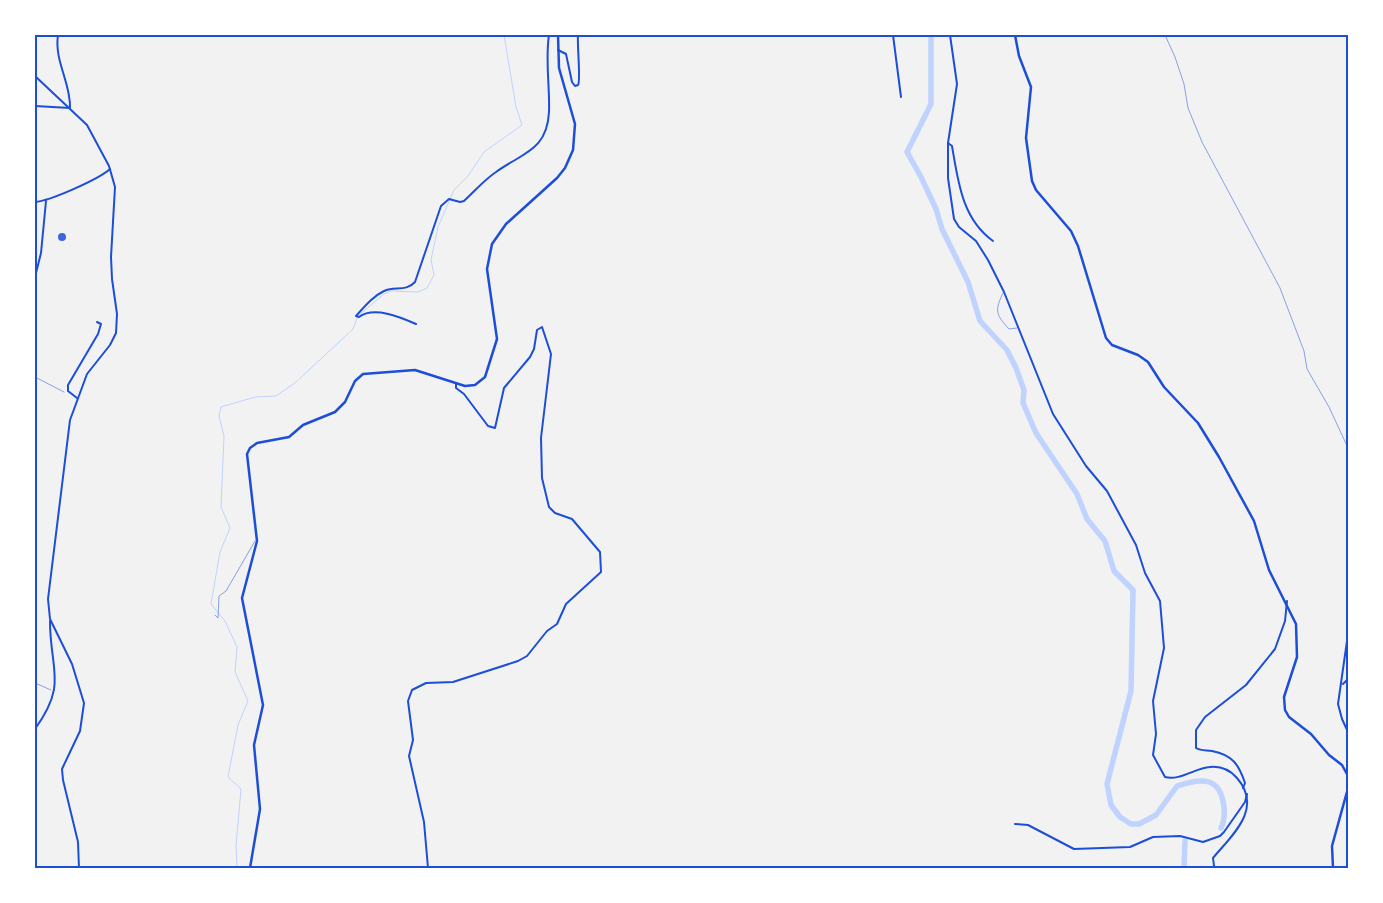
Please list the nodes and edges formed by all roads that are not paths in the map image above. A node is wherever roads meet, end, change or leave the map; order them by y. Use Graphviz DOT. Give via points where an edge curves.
graph roads {
  1 [pos="58,35"];
  2 [pos="549,35"];
  3 [pos="558,35"];
  4 [pos="578,35"];
  5 [pos="893,35"];
  6 [pos="950,35"];
  7 [pos="1015,35"];
  8 [pos="558,50"];
  9 [pos="35,76"];
  10 [pos="901,97"];
  11 [pos="35,106"];
  12 [pos="70,108"];
  13 [pos="948,143"];
  14 [pos="110,169"];
  15 [pos="46,201"];
  16 [pos="35,202"];
  17 [pos="993,241"];
  18 [pos="35,277"];
  19 [pos="1004,292"];
  20 [pos="97,322"];
  21 [pos="416,324"];
  22 [pos="1017,328"];
  23 [pos="456,384"];
  24 [pos="77,398"];
  25 [pos="257,537"];
  26 [pos="1287,601"];
  27 [pos="215,615"];
  28 [pos="50,619"];
  29 [pos="1348,634"];
  30 [pos="1348,679"];
  31 [pos="35,683"];
  32 [pos="1343,684"];
  33 [pos="54,691"];
  34 [pos="35,729"];
  35 [pos="1348,732"];
  36 [pos="1348,776"];
  37 [pos="1243,788"];
  38 [pos="1348,788"];
  39 [pos="1247,794"];
  40 [pos="1015,824"];
  41 [pos="79,868"];
  42 [pos="250,868"];
  43 [pos="428,868"];
  44 [pos="1216,868"];
  45 [pos="1333,868"];
  1 -- 12 [label="street" via="56,47"];
  2 -- 21 [label="street" via="549,114 544,137 529,153 494,173 464,201 450,199 441,206 415,282 406,288 382,292 356,316 374,312 401,317"];
  3 -- 8 [label="main road"];
  4 -- 8 [label="street" via="578,85 572,82 566,54"];
  5 -- 10 [label="street"];
  6 -- 13 [label="street" via="957,84"];
  7 -- 26 [label="main road" via="1019,56 1032,87 1026,138 1032,181 1042,198 1071,231 1078,246 1102,332 1112,345 1148,362 1164,387 1198,423 1254,521 1269,570"];
  8 -- 23 [label="main road" via="559,68 574,118 573,150 558,178 506,224 492,244 487,268 497,328 496,344 485,378 475,385"];
  9 -- 12 [label="street"];
  11 -- 12 [label="street"];
  12 -- 14 [label="street" via="93,134"];
  13 -- 17 [label="street" via="952,146 954,171 968,211 982,232"];
  13 -- 19 [label="street" via="948,178 954,219 982,249"];
  14 -- 15 [label="street" via="98,178"];
  14 -- 24 [label="street" via="115,187 111,256 118,314 116,333 87,374"];
  15 -- 16 [label="street"];
  15 -- 18 [label="street" via="41,254"];
  19 -- 22 [label="street"];
  19 -- 22 [label="lane" via="998,313 1009,328"];
  20 -- 24 [label="street" via="101,324 98,334 68,385 68,391"];
  22 -- 37 [label="street" via="1053,414 1086,466 1110,496 1160,601 1164,648 1153,708 1156,734 1153,755 1157,766 1165,777 1173,778 1202,768 1223,768 1238,779"];
  23 -- 25 [label="main road" via="415,370 363,374 335,412 303,425 289,437 253,445 246,463"];
  23 -- 43 [label="street" via="488,426 495,428 504,388 530,357 537,330 542,327 551,354 541,438 542,478 549,507 572,519 600,552 601,572 566,604 557,624 547,631 527,656 454,682 426,683 412,690 408,701 413,740 409,756 424,822"];
  24 -- 28 [label="street" via="66,436 49,586"];
  25 -- 27 [label="lane" via="226,591 219,596 218,618"];
  25 -- 42 [label="main road" via="256,552 242,598 263,705 254,745 260,809"];
  26 -- 36 [label="main road" via="1296,624 1298,647 1284,697 1285,710 1342,765"];
  26 -- 37 [label="street" via="1285,621 1275,649 1246,685 1208,713 1196,730 1196,748 1234,761 1241,768"];
  28 -- 33 [label="street" via="56,674"];
  28 -- 41 [label="street" via="72,664 84,703 80,731 62,769 78,842"];
  29 -- 32 [label="street"];
  30 -- 32 [label="street"];
  31 -- 33 [label="lane"];
  32 -- 35 [label="street" via="1338,704"];
  33 -- 34 [label="street" via="48,711"];
  37 -- 39 [label="street"];
  38 -- 45 [label="main road" via="1332,846"];
  39 -- 40 [label="street" via="1243,806 1220,836 1203,842 1180,836 1153,837 1130,847 1074,849 1028,825"];
  39 -- 44 [label="street" via="1248,802 1240,826 1232,840 1213,858"];
}
